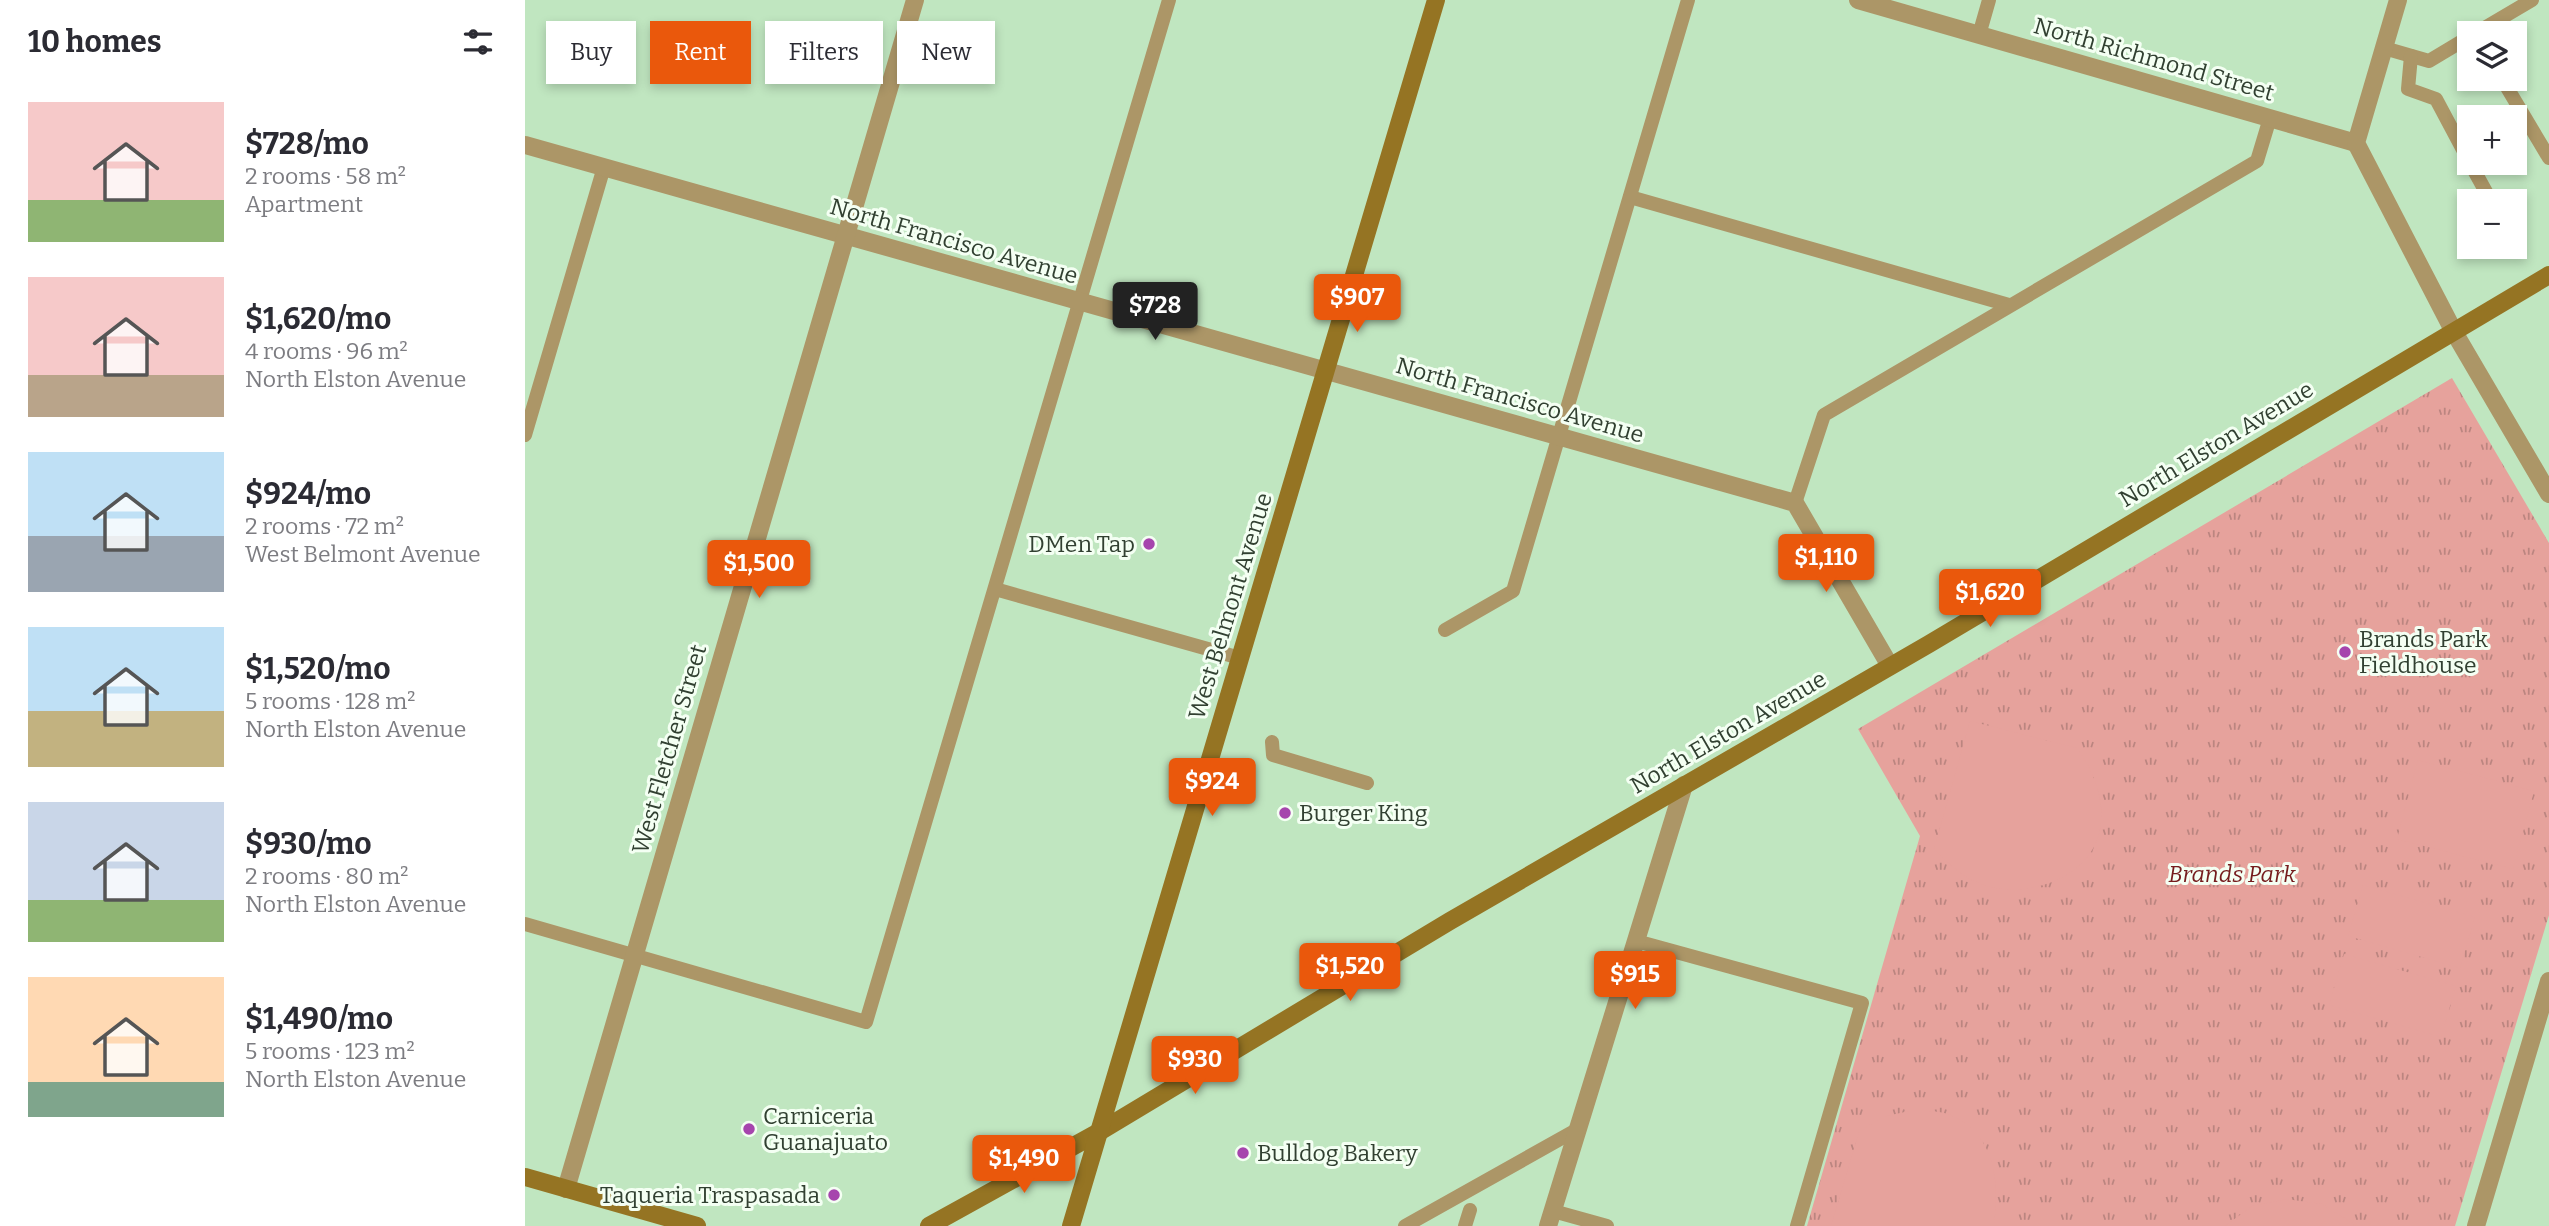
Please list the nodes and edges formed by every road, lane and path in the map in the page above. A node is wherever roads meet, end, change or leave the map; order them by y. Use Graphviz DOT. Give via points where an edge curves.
graph roads {
  1 [pos="915,0"];
  2 [pos="1169,0"];
  3 [pos="1436,0"];
  4 [pos="1688,0"];
  5 [pos="1858,0"];
  6 [pos="1989,0"];
  7 [pos="2398,0"];
  8 [pos="2532,0"];
  9 [pos="2496,21"];
  10 [pos="1979,35"];
  11 [pos="2457,44"];
  12 [pos="2384,48"];
  13 [pos="2411,56"];
  14 [pos="2510,91"];
  15 [pos="2270,118"];
  16 [pos="2457,138"];
  17 [pos="2356,143"];
  18 [pos="525,145"];
  19 [pos="2549,159"];
  20 [pos="604,167"];
  21 [pos="1630,197"];
  22 [pos="845,235"];
  23 [pos="2549,275"];
  24 [pos="1080,302"];
  25 [pos="2009,305"];
  26 [pos="2455,332"];
  27 [pos="1325,371"];
  28 [pos="525,435"];
  29 [pos="1559,436"];
  30 [pos="2549,494"];
  31 [pos="1795,503"];
  32 [pos="995,589"];
  33 [pos="1445,630"];
  34 [pos="1240,658"];
  35 [pos="1891,666"];
  36 [pos="1272,742"];
  37 [pos="1367,783"];
  38 [pos="1684,785"];
  39 [pos="525,924"];
  40 [pos="1636,941"];
  41 [pos="634,956"];
  42 [pos="2549,981"];
  43 [pos="1578,1129"];
  44 [pos="1099,1132"];
  45 [pos="525,1178"];
  46 [pos="566,1189"];
  47 [pos="1470,1210"];
  48 [pos="1551,1218"];
  49 [pos="697,1226"];
  50 [pos="929,1226"];
  51 [pos="1071,1226"];
  52 [pos="1405,1226"];
  53 [pos="1465,1226"];
  54 [pos="1607,1226"];
  55 [pos="1797,1226"];
  56 [pos="2476,1226"];
  1 -- 22 [label="street, West Fletcher Street"];
  2 -- 24 [label="lane"];
  3 -- 27 [label="main road, West Belmont Avenue"];
  4 -- 21 [label="lane"];
  5 -- 10 [label="street, North Richmond Street"];
  6 -- 10 [label="lane"];
  7 -- 12 [label="street"];
  8 -- 9 [label="lane"];
  10 -- 15 [label="street, North Richmond Street"];
  11 -- 13 [label="lane" via="2430,61"];
  12 -- 13 [label="lane"];
  12 -- 17 [label="street"];
  13 -- 16 [label="lane" via="2408,89 2436,99"];
  14 -- 19 [label="lane"];
  15 -- 17 [label="street, North Richmond Street"];
  15 -- 25 [label="lane" via="2257,161"];
  17 -- 26 [label="street"];
  18 -- 20 [label="street, North Francisco Avenue"];
  20 -- 22 [label="street, North Francisco Avenue"];
  20 -- 28 [label="lane"];
  21 -- 25 [label="lane"];
  21 -- 29 [label="lane"];
  22 -- 24 [label="street, North Francisco Avenue"];
  22 -- 41 [label="street, West Fletcher Street"];
  23 -- 26 [label="main road, North Elston Avenue"];
  24 -- 27 [label="street, North Francisco Avenue"];
  24 -- 32 [label="lane"];
  25 -- 31 [label="lane" via="1824,415"];
  26 -- 30 [label="street"];
  26 -- 35 [label="main road, North Elston Avenue"];
  27 -- 29 [label="street, North Francisco Avenue"];
  27 -- 34 [label="main road, West Belmont Avenue"];
  29 -- 31 [label="street, North Francisco Avenue"];
  29 -- 33 [label="lane" via="1513,591"];
  31 -- 35 [label="street"];
  32 -- 34 [label="lane"];
  32 -- 41 [label="lane" via="866,1023"];
  34 -- 44 [label="main road, West Belmont Avenue"];
  35 -- 38 [label="main road, North Elston Avenue"];
  36 -- 37 [label="lane" via="1273,755"];
  38 -- 40 [label="street"];
  38 -- 44 [label="main road, North Elston Avenue"];
  39 -- 41 [label="lane"];
  40 -- 43 [label="street"];
  40 -- 55 [label="lane" via="1863,1003"];
  41 -- 46 [label="street, West Fletcher Street"];
  42 -- 56 [label="street"];
  43 -- 48 [label="street"];
  43 -- 52 [label="lane"];
  44 -- 50 [label="main road, North Elston Avenue"];
  44 -- 51 [label="main road, West Belmont Avenue"];
  45 -- 46 [label="main road"];
  46 -- 49 [label="main road"];
  47 -- 53 [label="lane"];
  48 -- 54 [label="lane"];
}
